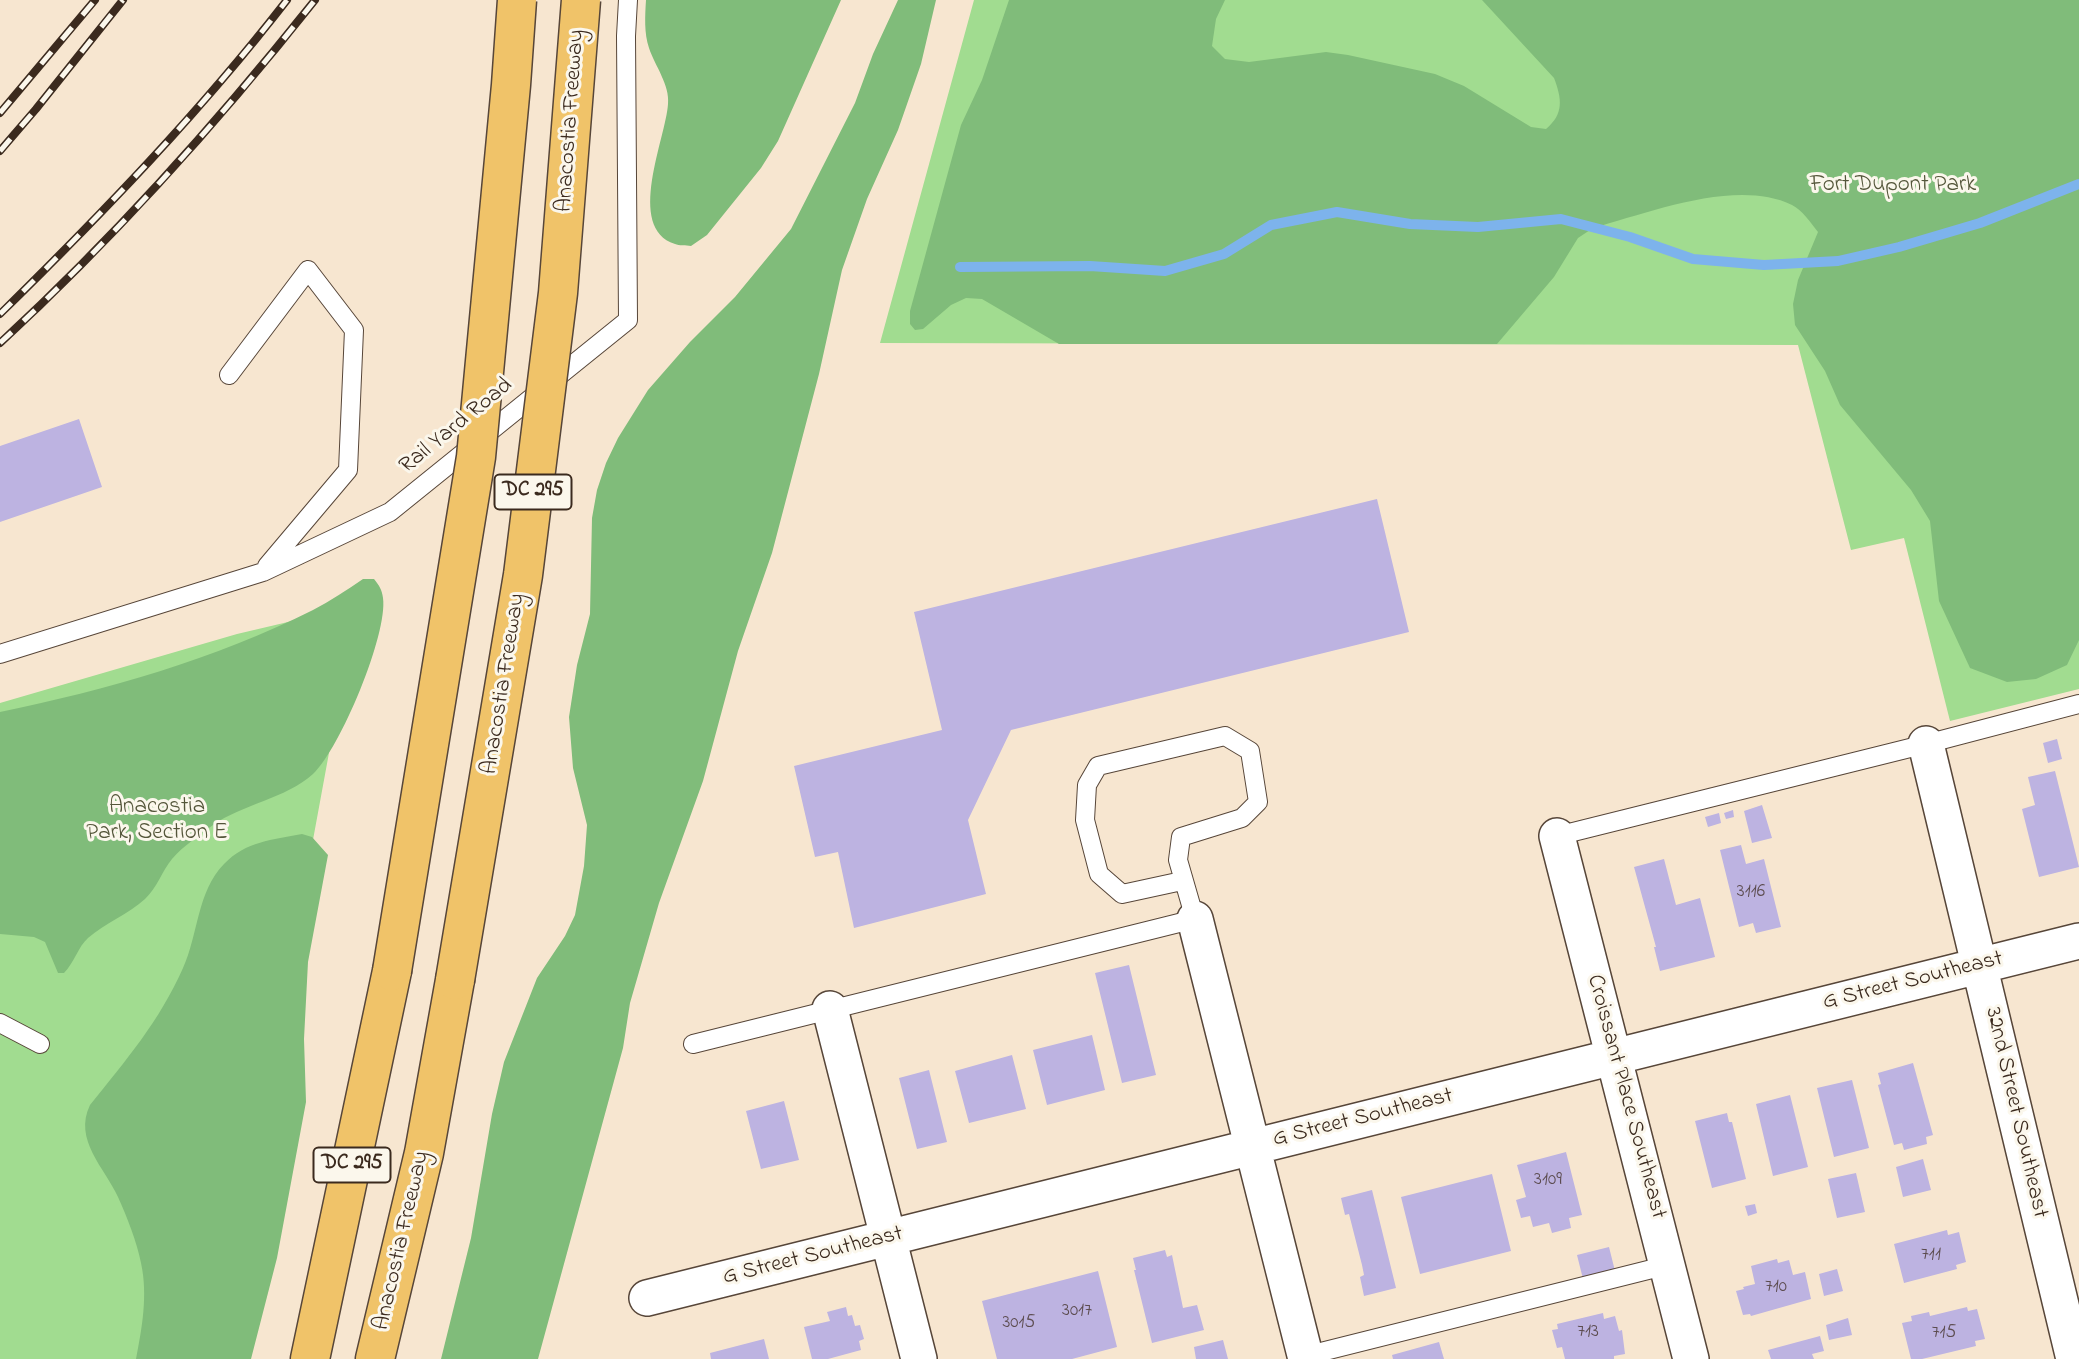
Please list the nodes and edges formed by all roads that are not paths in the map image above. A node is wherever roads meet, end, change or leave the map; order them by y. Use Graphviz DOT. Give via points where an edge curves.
graph roads {
  1 [pos="517,0"];
  2 [pos="581,0"];
  3 [pos="628,0"];
  4 [pos="229,374"];
  5 [pos="263,572"];
  6 [pos="0,654"];
  7 [pos="2079,704"];
  8 [pos="1926,744"];
  9 [pos="1557,836"];
  10 [pos="1182,881"];
  11 [pos="1195,919"];
  12 [pos="2079,941"];
  13 [pos="1980,966"];
  14 [pos="830,1009"];
  15 [pos="0,1023"];
  16 [pos="40,1044"];
  17 [pos="693,1044"];
  18 [pos="1615,1057"];
  19 [pos="1253,1147"];
  20 [pos="888,1238"];
  21 [pos="1668,1265"];
  22 [pos="647,1298"];
  23 [pos="1301,1358"];
  24 [pos="310,1359"];
  25 [pos="374,1359"];
  26 [pos="919,1359"];
  27 [pos="1691,1359"];
  28 [pos="2074,1359"];
  1 -- 24 [label="highway, DC 295, bridge" via="476,457 392,971"];
  2 -- 25 [label="highway, Anacostia Freeway / DC 295, bridge" via="558,293 525,561 424,1153"];
  3 -- 5 [label="lane, Rail Yard Road" via="628,320 390,512"];
  4 -- 5 [label="lane" via="307,270 354,330 348,470"];
  5 -- 6 [label="lane, Rail Yard Road"];
  7 -- 8 [label="lane"];
  8 -- 9 [label="lane"];
  8 -- 13 [label="street, 32nd Street Southeast"];
  9 -- 18 [label="street, Croissant Place Southeast"];
  10 -- 10 [label="lane" via="1178,860 1181,837 1242,818 1258,802 1250,751 1225,736 1098,766 1087,785 1085,820 1099,874 1122,894"];
  10 -- 11 [label="lane"];
  11 -- 14 [label="lane"];
  11 -- 19 [label="street"];
  12 -- 13 [label="street, G Street Southeast"];
  13 -- 18 [label="street, G Street Southeast"];
  13 -- 28 [label="street, 32nd Street Southeast"];
  14 -- 17 [label="lane"];
  14 -- 20 [label="street"];
  15 -- 16 [label="lane"];
  18 -- 19 [label="street, G Street Southeast"];
  18 -- 21 [label="street, Croissant Place Southeast"];
  19 -- 20 [label="street, G Street Southeast"];
  19 -- 23 [label="street"];
  20 -- 22 [label="street, G Street Southeast"];
  20 -- 26 [label="street"];
  21 -- 23 [label="lane"];
  21 -- 27 [label="street, Croissant Place Southeast"];
}
